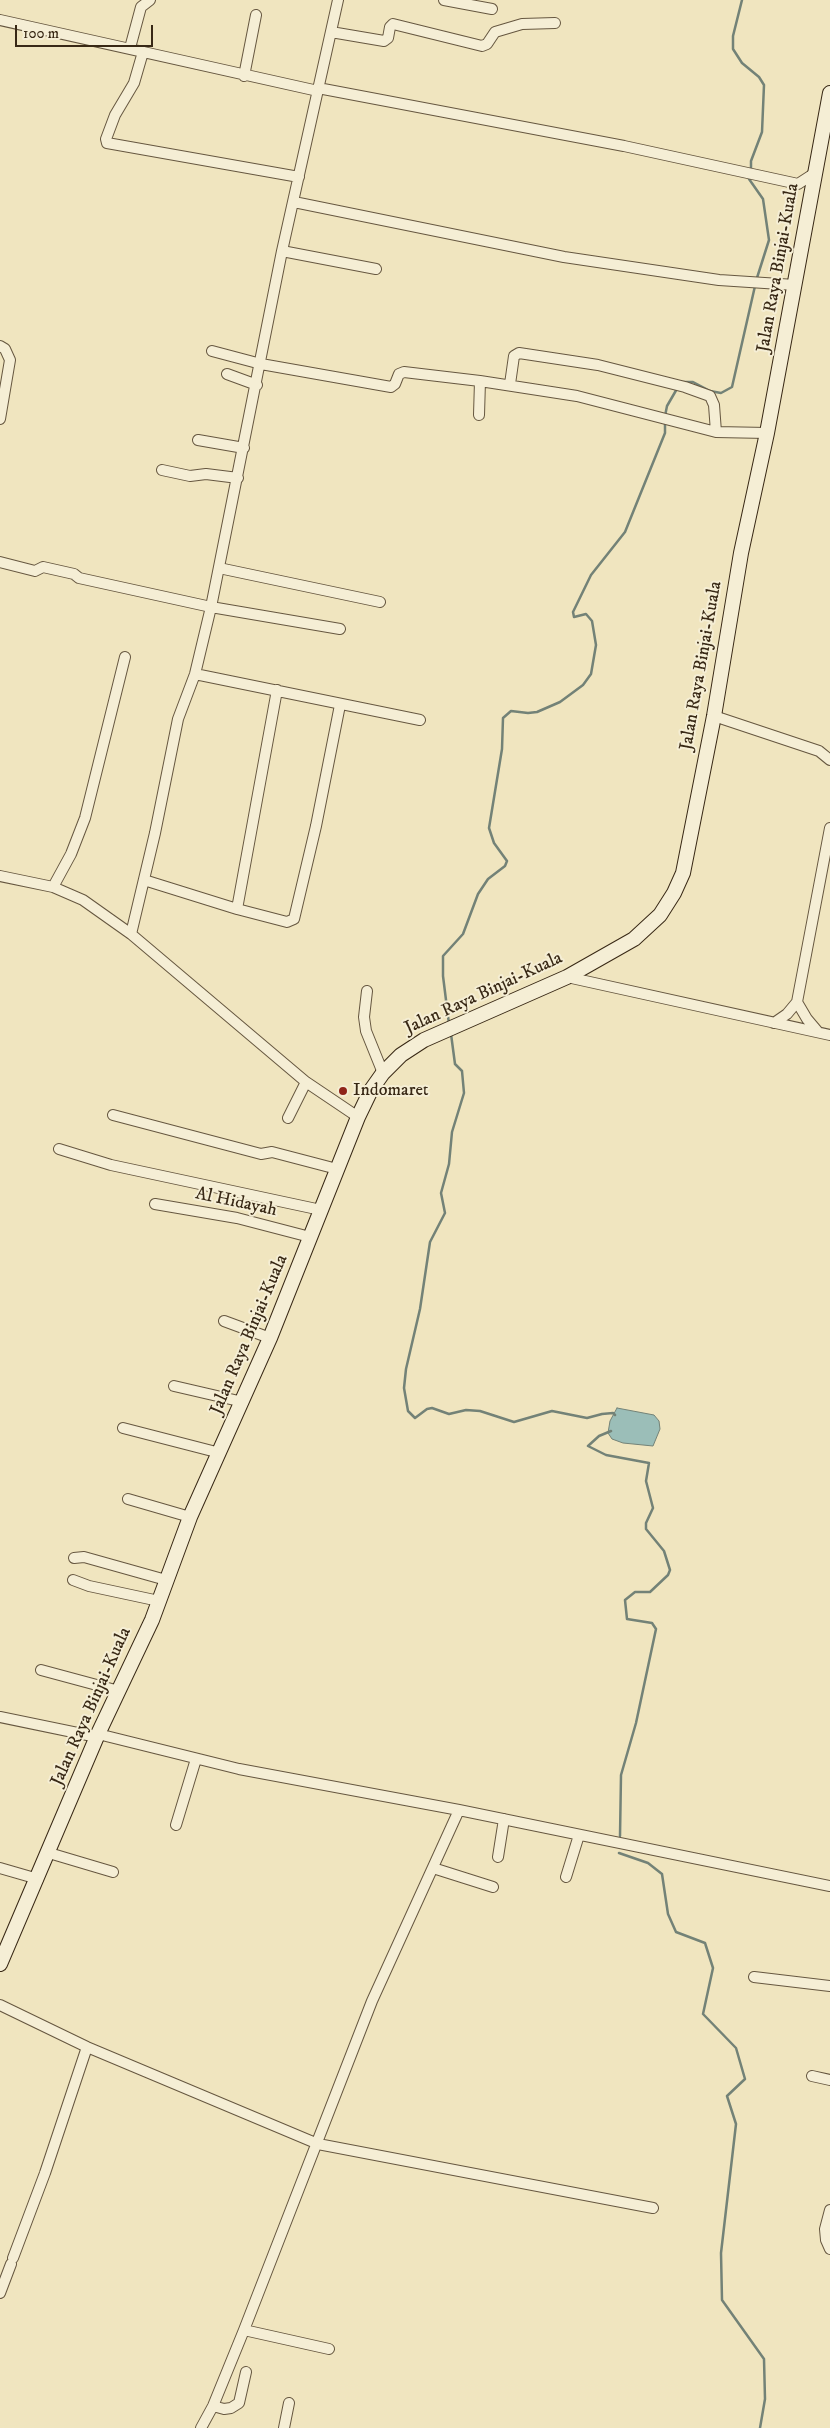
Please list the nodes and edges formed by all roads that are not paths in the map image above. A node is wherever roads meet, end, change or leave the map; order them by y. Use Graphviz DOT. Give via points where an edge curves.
graph roads {
  1 [pos="150,0"];
  2 [pos="338,0"];
  3 [pos="444,0"];
  4 [pos="492,8"];
  5 [pos="256,15"];
  6 [pos="0,20"];
  7 [pos="556,23"];
  8 [pos="331,32"];
  9 [pos="130,48"];
  10 [pos="143,52"];
  11 [pos="244,76"];
  12 [pos="318,90"];
  13 [pos="830,93"];
  14 [pos="815,173"];
  15 [pos="299,176"];
  16 [pos="294,202"];
  17 [pos="282,251"];
  18 [pos="376,269"];
  19 [pos="795,285"];
  20 [pos="0,346"];
  21 [pos="212,351"];
  22 [pos="261,364"];
  23 [pos="227,374"];
  24 [pos="480,381"];
  25 [pos="510,384"];
  26 [pos="257,385"];
  27 [pos="479,415"];
  28 [pos="0,419"];
  29 [pos="716,432"];
  30 [pos="767,433"];
  31 [pos="198,440"];
  32 [pos="244,448"];
  33 [pos="162,470"];
  34 [pos="238,478"];
  35 [pos="0,562"];
  36 [pos="219,568"];
  37 [pos="380,602"];
  38 [pos="211,607"];
  39 [pos="340,629"];
  40 [pos="125,657"];
  41 [pos="194,674"];
  42 [pos="278,690"];
  43 [pos="340,705"];
  44 [pos="714,716"];
  45 [pos="420,720"];
  46 [pos="830,760"];
  47 [pos="830,828"];
  48 [pos="0,876"];
  49 [pos="144,880"];
  50 [pos="53,887"];
  51 [pos="237,909"];
  52 [pos="131,934"];
  53 [pos="567,977"];
  54 [pos="367,991"];
  55 [pos="797,1002"];
  56 [pos="774,1023"];
  57 [pos="818,1032"];
  58 [pos="830,1035"];
  59 [pos="382,1073"];
  60 [pos="306,1082"];
  61 [pos="113,1115"];
  62 [pos="358,1117"];
  63 [pos="288,1118"];
  64 [pos="59,1149"];
  65 [pos="337,1169"];
  66 [pos="155,1204"];
  67 [pos="321,1210"];
  68 [pos="310,1237"];
  69 [pos="224,1321"];
  70 [pos="270,1338"];
  71 [pos="174,1386"];
  72 [pos="243,1402"];
  73 [pos="123,1428"];
  74 [pos="220,1453"];
  75 [pos="128,1498"];
  76 [pos="190,1516"];
  77 [pos="74,1558"];
  78 [pos="73,1580"];
  79 [pos="166,1580"];
  80 [pos="159,1601"];
  81 [pos="41,1670"];
  82 [pos="119,1691"];
  83 [pos="0,1717"];
  84 [pos="98,1735"];
  85 [pos="196,1759"];
  86 [pos="459,1810"];
  87 [pos="504,1819"];
  88 [pos="176,1825"];
  89 [pos="579,1835"];
  90 [pos="49,1853"];
  91 [pos="498,1857"];
  92 [pos="0,1868"];
  93 [pos="433,1868"];
  94 [pos="112,1872"];
  95 [pos="566,1877"];
  96 [pos="38,1878"];
  97 [pos="830,1886"];
  98 [pos="493,1887"];
  99 [pos="0,1964"];
  100 [pos="754,1977"];
  101 [pos="830,1986"];
  102 [pos="0,2005"];
  103 [pos="87,2047"];
  104 [pos="812,2076"];
  105 [pos="830,2080"];
  106 [pos="318,2144"];
  107 [pos="653,2208"];
  108 [pos="830,2210"];
  109 [pos="830,2249"];
  110 [pos="0,2293"];
  111 [pos="244,2330"];
  112 [pos="329,2349"];
  113 [pos="246,2372"];
  114 [pos="289,2403"];
  115 [pos="213,2406"];
  116 [pos="201,2428"];
  117 [pos="284,2428"];
  1 -- 9 [label="street" via="141,7"];
  2 -- 8 [label="street"];
  3 -- 4 [label="street"];
  5 -- 11 [label="street"];
  6 -- 9 [label="street"];
  7 -- 8 [label="street" via="522,24 495,32 482,46 393,24 384,41"];
  8 -- 12 [label="street"];
  9 -- 10 [label="street"];
  10 -- 11 [label="street"];
  10 -- 15 [label="street" via="134,83 115,115 107,143"];
  11 -- 12 [label="street"];
  12 -- 14 [label="street" via="624,146 798,184"];
  12 -- 15 [label="street"];
  13 -- 14 [label="main road, Jalan Raya Binjai-Kuala"];
  14 -- 19 [label="main road, Jalan Raya Binjai-Kuala"];
  15 -- 16 [label="street"];
  16 -- 17 [label="street"];
  16 -- 19 [label="street" via="564,257 719,280"];
  17 -- 18 [label="street"];
  17 -- 22 [label="street"];
  19 -- 30 [label="main road, Jalan Raya Binjai-Kuala"];
  20 -- 28 [label="street" via="5,348 10,360"];
  21 -- 22 [label="street"];
  22 -- 24 [label="street" via="391,387 404,372"];
  22 -- 26 [label="street"];
  23 -- 26 [label="street"];
  24 -- 25 [label="street"];
  24 -- 27 [label="street"];
  25 -- 29 [label="street" via="577,396"];
  25 -- 29 [label="street" via="514,356 519,353 598,365 710,396"];
  26 -- 32 [label="street"];
  29 -- 30 [label="street"];
  30 -- 44 [label="main road, Jalan Raya Binjai-Kuala" via="741,553"];
  31 -- 32 [label="street"];
  32 -- 34 [label="street"];
  33 -- 34 [label="street" via="190,476 206,474"];
  34 -- 36 [label="street"];
  35 -- 38 [label="street" via="35,571 43,567"];
  36 -- 37 [label="street"];
  36 -- 38 [label="street"];
  38 -- 39 [label="street"];
  38 -- 41 [label="street"];
  40 -- 50 [label="street" via="85,818"];
  41 -- 42 [label="street"];
  41 -- 49 [label="street" via="178,719"];
  42 -- 43 [label="street"];
  42 -- 51 [label="street"];
  43 -- 45 [label="street"];
  43 -- 51 [label="street" via="294,919 287,922"];
  44 -- 46 [label="street" via="819,751"];
  44 -- 53 [label="main road, Jalan Raya Binjai-Kuala" via="683,873 674,893 660,915 634,939"];
  47 -- 55 [label="street"];
  48 -- 50 [label="street"];
  49 -- 51 [label="street"];
  49 -- 52 [label="street"];
  50 -- 52 [label="street" via="83,900"];
  52 -- 60 [label="street"];
  53 -- 56 [label="street"];
  53 -- 59 [label="main road, Jalan Raya Binjai-Kuala" via="424,1040"];
  54 -- 59 [label="street" via="366,1031"];
  55 -- 56 [label="street"];
  55 -- 57 [label="street"];
  56 -- 57 [label="street"];
  57 -- 58 [label="street"];
  59 -- 62 [label="main road, Jalan Raya Binjai-Kuala"];
  60 -- 62 [label="street"];
  60 -- 63 [label="street"];
  61 -- 65 [label="street" via="261,1154 272,1152"];
  62 -- 65 [label="main road, Jalan Raya Binjai-Kuala"];
  64 -- 67 [label="street" via="111,1164"];
  65 -- 67 [label="main road, Jalan Raya Binjai-Kuala"];
  66 -- 68 [label="street, Al Hidayah" via="237,1218"];
  67 -- 68 [label="main road, Jalan Raya Binjai-Kuala"];
  68 -- 70 [label="main road, Jalan Raya Binjai-Kuala"];
  69 -- 70 [label="street"];
  70 -- 72 [label="main road, Jalan Raya Binjai-Kuala"];
  71 -- 72 [label="street"];
  72 -- 74 [label="main road, Jalan Raya Binjai-Kuala"];
  73 -- 74 [label="street"];
  74 -- 76 [label="main road, Jalan Raya Binjai-Kuala"];
  75 -- 76 [label="street"];
  76 -- 79 [label="main road, Jalan Raya Binjai-Kuala"];
  77 -- 79 [label="street" via="84,1557"];
  78 -- 80 [label="street"];
  79 -- 80 [label="main road, Jalan Raya Binjai-Kuala"];
  80 -- 82 [label="main road, Jalan Raya Binjai-Kuala"];
  81 -- 82 [label="street"];
  82 -- 84 [label="main road, Jalan Raya Binjai-Kuala"];
  83 -- 84 [label="street"];
  84 -- 85 [label="street"];
  84 -- 90 [label="main road, Jalan Raya Binjai-Kuala"];
  85 -- 86 [label="street"];
  85 -- 88 [label="street"];
  86 -- 87 [label="street"];
  86 -- 93 [label="street"];
  87 -- 89 [label="street"];
  87 -- 91 [label="street"];
  89 -- 95 [label="street"];
  89 -- 97 [label="street"];
  90 -- 94 [label="street"];
  90 -- 96 [label="main road, Jalan Raya Binjai-Kuala"];
  92 -- 96 [label="street"];
  93 -- 98 [label="street"];
  93 -- 106 [label="street" via="372,2000"];
  96 -- 99 [label="main road, Jalan Raya Binjai-Kuala"];
  100 -- 101 [label="street"];
  102 -- 103 [label="street"];
  103 -- 106 [label="street"];
  103 -- 110 [label="street" via="45,2174"];
  104 -- 105 [label="street"];
  106 -- 107 [label="street"];
  106 -- 111 [label="street"];
  108 -- 109 [label="street" via="825,2229"];
  111 -- 112 [label="street"];
  111 -- 115 [label="street"];
  113 -- 115 [label="street" via="239,2403 224,2409"];
  114 -- 117 [label="street"];
  115 -- 116 [label="street"];
}
